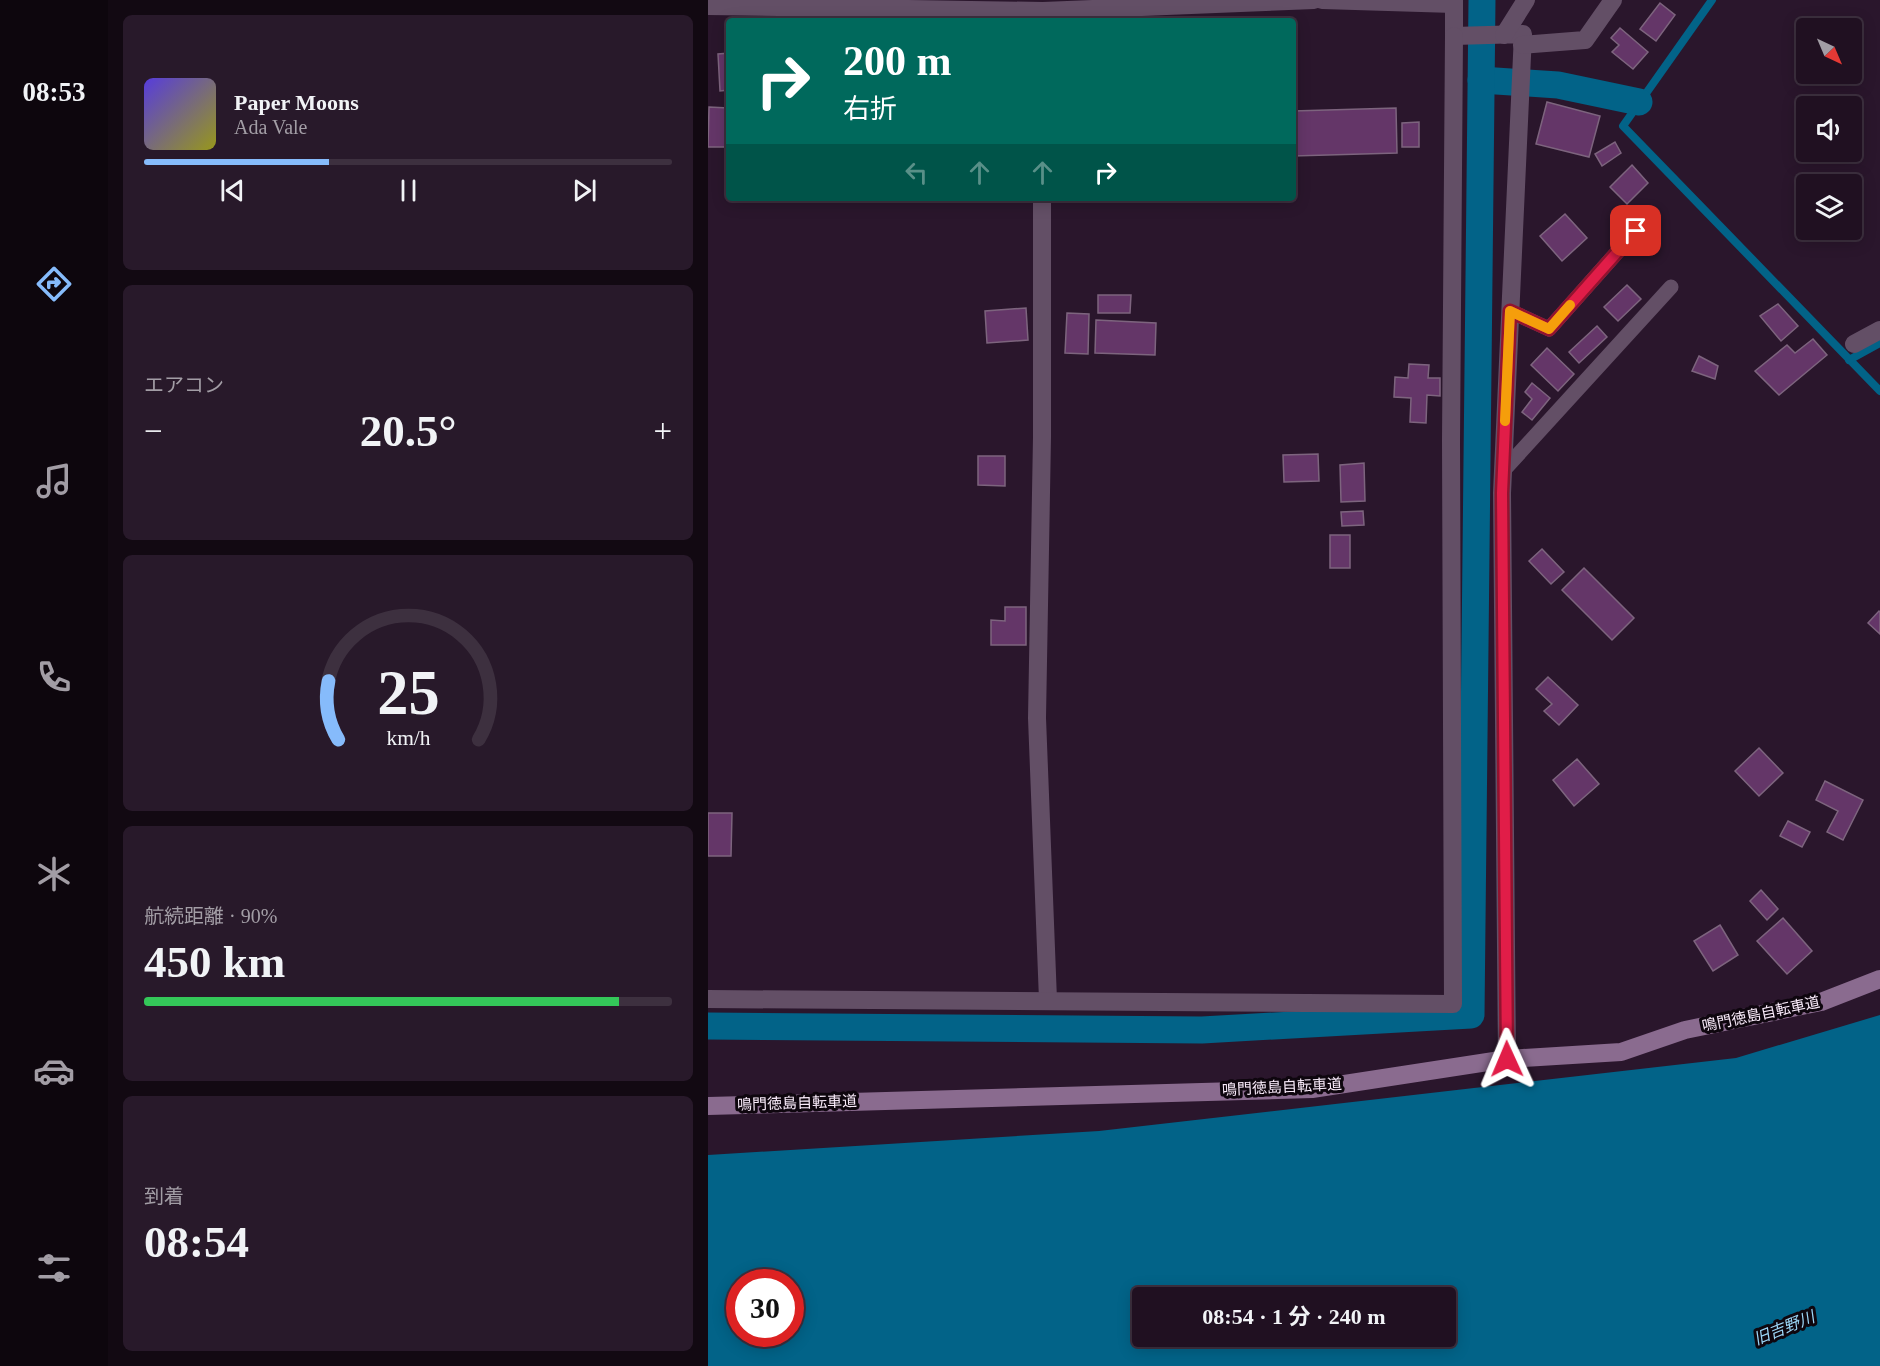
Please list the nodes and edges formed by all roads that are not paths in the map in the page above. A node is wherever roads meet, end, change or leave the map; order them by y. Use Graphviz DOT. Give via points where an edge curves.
graph roads {
  1 [pos="1314,0"];
  2 [pos="1322,0"];
  3 [pos="1526,0"];
  4 [pos="1613,0"];
  5 [pos="1454,2"];
  6 [pos="708,6"];
  7 [pos="1043,11"];
  8 [pos="1504,35"];
  9 [pos="1454,36"];
  10 [pos="1522,45"];
  11 [pos="1042,201"];
  12 [pos="1636,231"];
  13 [pos="1671,287"];
  14 [pos="1510,311"];
  15 [pos="1880,330"];
  16 [pos="1854,344"];
  17 [pos="1503,471"];
  18 [pos="1880,979"];
  19 [pos="708,999"];
  20 [pos="1048,1000"];
  21 [pos="1507,1059"];
  22 [pos="708,1097"];
  23 [pos="743,1105"];
  24 [pos="708,1106"];
  1 -- 7 [label="street"];
  2 -- 5 [label="street"];
  3 -- 8 [label="street"];
  4 -- 10 [label="street" via="1585,40"];
  5 -- 9 [label="street"];
  6 -- 7 [label="street"];
  8 -- 9 [label="street"];
  8 -- 10 [label="street" via="1523,34"];
  9 -- 20 [label="street" via="1453,1004"];
  10 -- 14 [label="street"];
  11 -- 20 [label="street" via="1036,718"];
  12 -- 14 [label="lane" via="1549,329"];
  13 -- 17 [label="lane"];
  14 -- 17 [label="street"];
  15 -- 16 [label="street"];
  17 -- 21 [label="street"];
  18 -- 21 [label="main road, 鳴門徳島自転車道" via="1821,1002 1684,1030 1622,1052"];
  19 -- 20 [label="street"];
  21 -- 23 [label="main road, 鳴門徳島自転車道" via="1312,1089"];
  22 -- 23 [label="lane"];
  23 -- 24 [label="main road, 鳴門徳島自転車道"];
}
